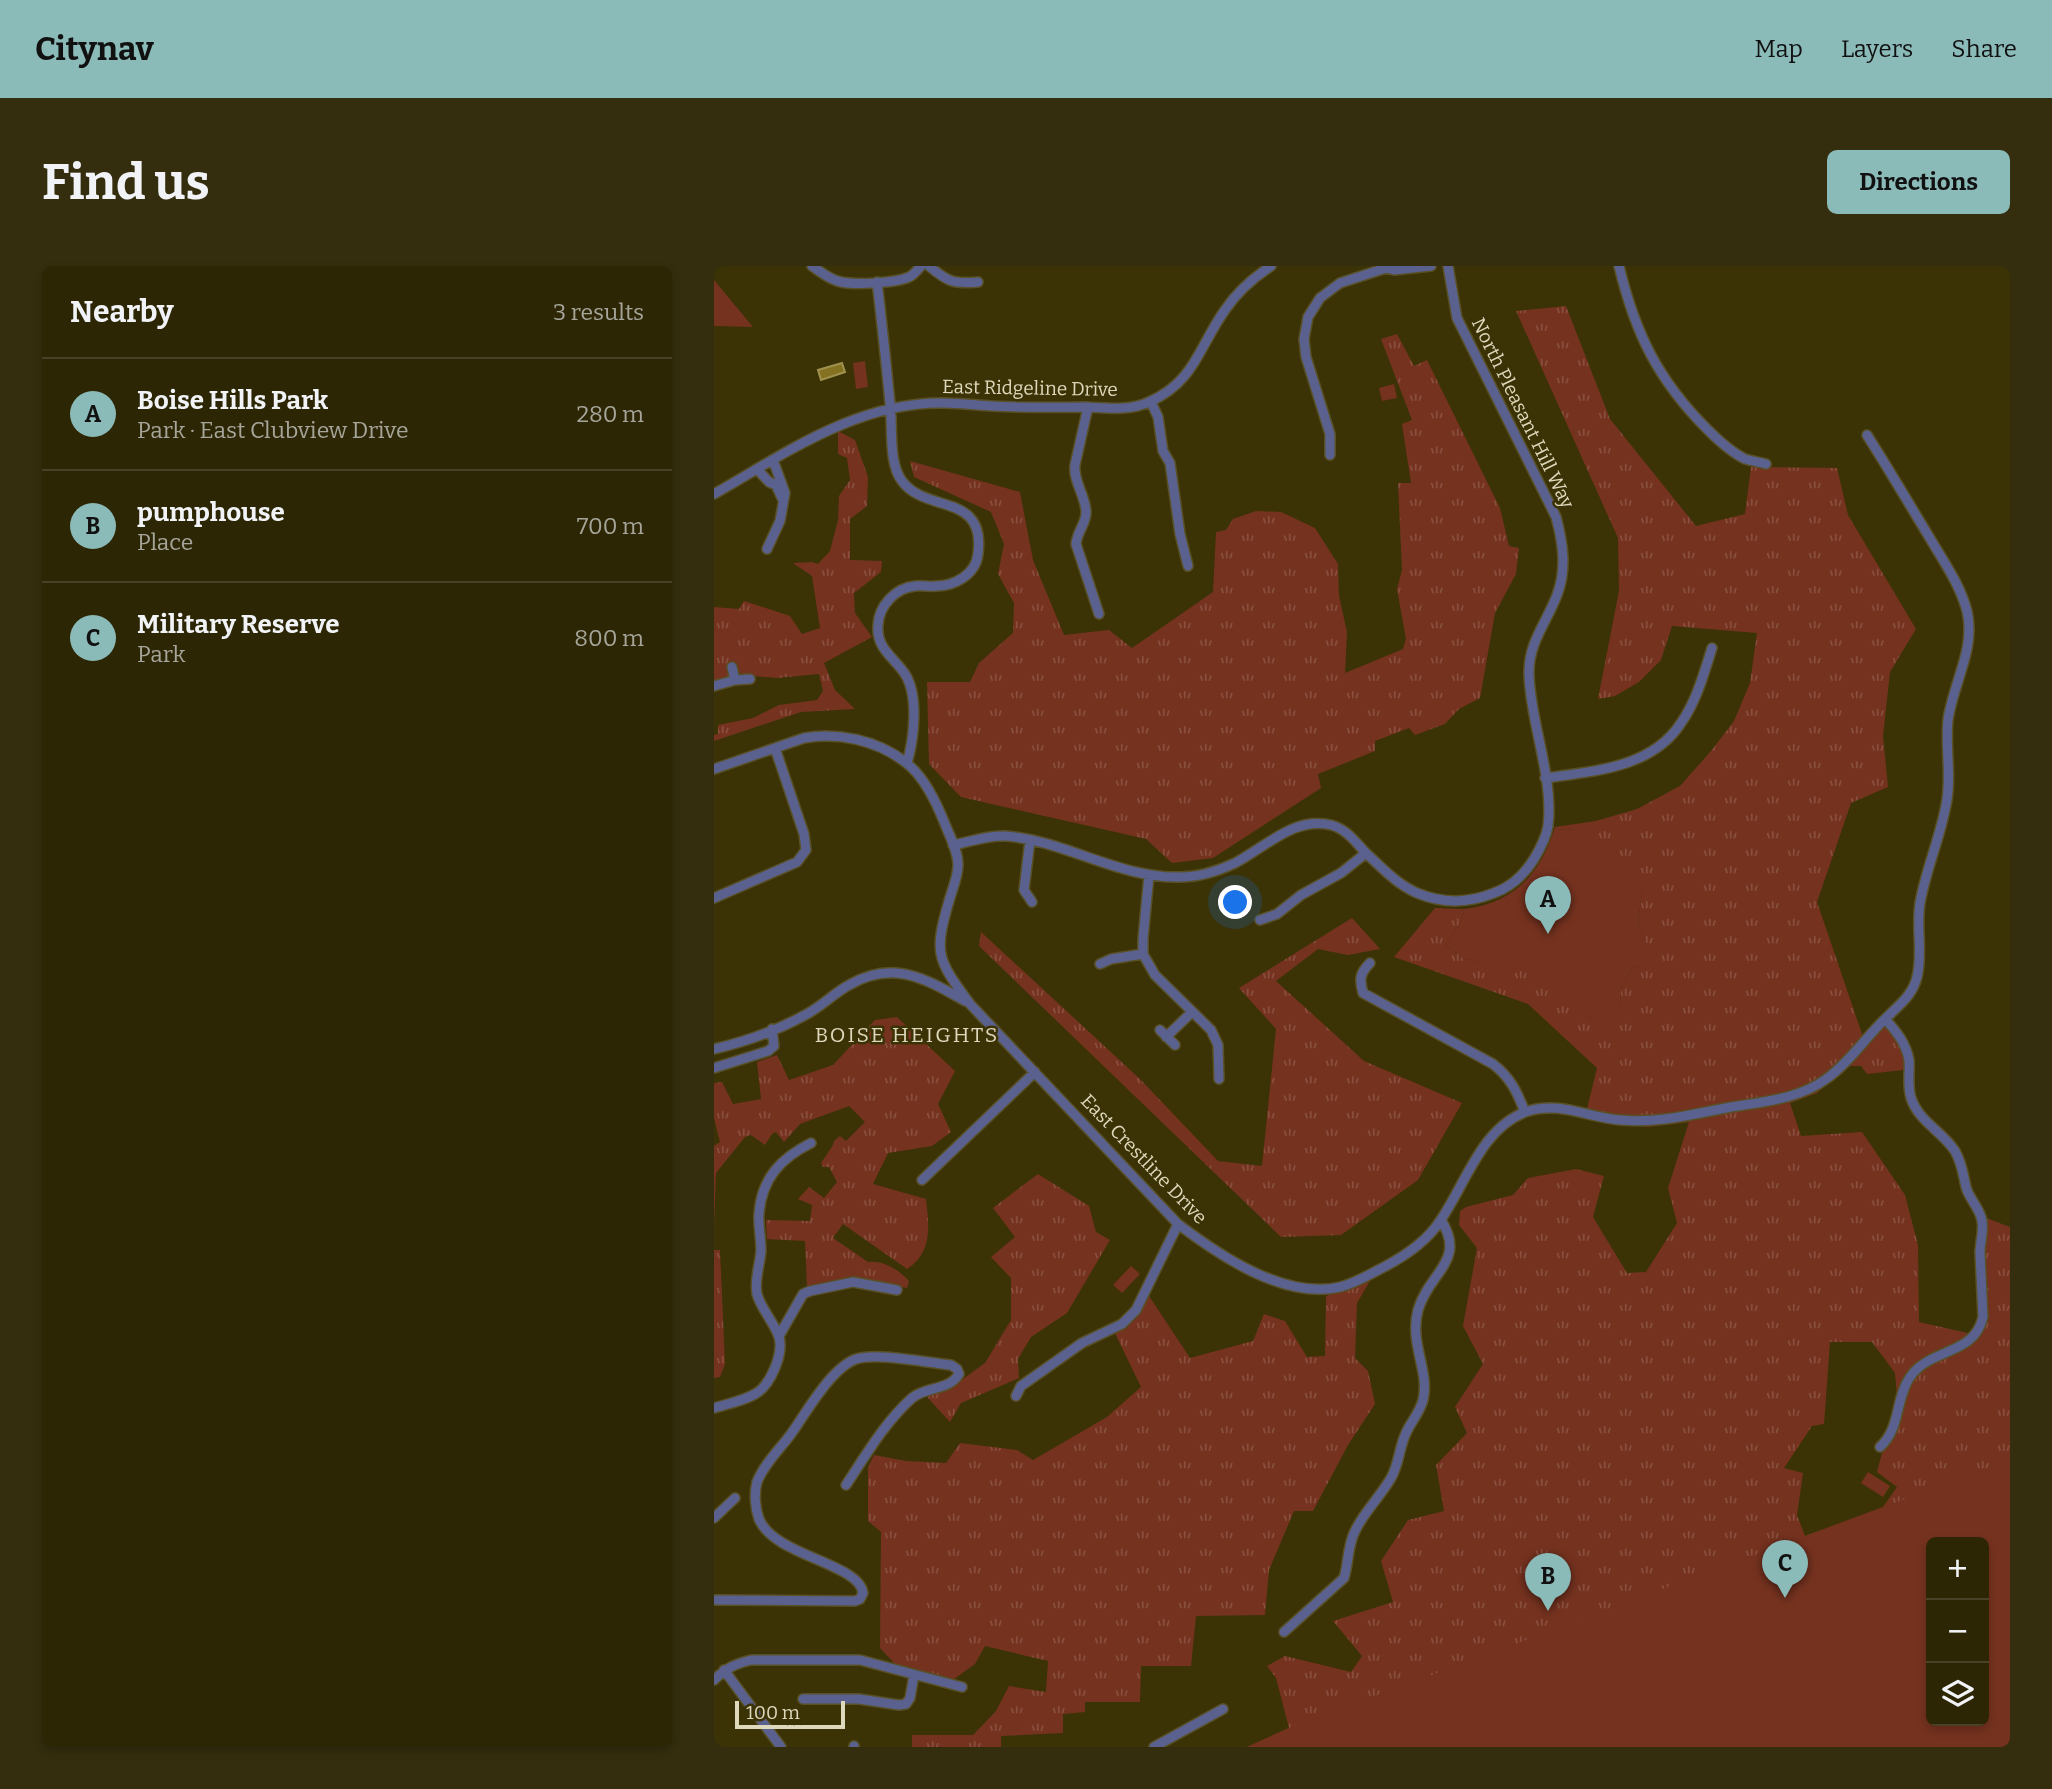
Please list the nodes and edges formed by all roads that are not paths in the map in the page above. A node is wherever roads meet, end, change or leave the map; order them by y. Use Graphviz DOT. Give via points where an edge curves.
graph roads {
  1 [pos="812,266"];
  2 [pos="921,266"];
  3 [pos="929,266"];
  4 [pos="1270,266"];
  5 [pos="1431,266"];
  6 [pos="1448,266"];
  7 [pos="1619,266"];
  8 [pos="1387,267"];
  9 [pos="877,282"];
  10 [pos="978,282"];
  11 [pos="1151,402"];
  12 [pos="1088,407"];
  13 [pos="891,408"];
  14 [pos="1867,435"];
  15 [pos="1330,455"];
  16 [pos="773,460"];
  17 [pos="1766,464"];
  18 [pos="757,469"];
  19 [pos="776,481"];
  20 [pos="714,494"];
  21 [pos="767,549"];
  22 [pos="1188,566"];
  23 [pos="1099,614"];
  24 [pos="1712,648"];
  25 [pos="732,667"];
  26 [pos="750,679"];
  27 [pos="735,680"];
  28 [pos="714,687"];
  29 [pos="775,748"];
  30 [pos="906,762"];
  31 [pos="714,769"];
  32 [pos="1545,778"];
  33 [pos="1030,840"];
  34 [pos="953,845"];
  35 [pos="1366,853"];
  36 [pos="1149,875"];
  37 [pos="714,898"];
  38 [pos="1032,902"];
  39 [pos="1260,920"];
  40 [pos="1143,954"];
  41 [pos="1370,963"];
  42 [pos="1100,964"];
  43 [pos="970,1004"];
  44 [pos="1192,1012"];
  45 [pos="1885,1018"];
  46 [pos="772,1029"];
  47 [pos="1175,1045"];
  48 [pos="714,1049"];
  49 [pos="714,1068"];
  50 [pos="1035,1072"];
  51 [pos="1219,1079"];
  52 [pos="1525,1112"];
  53 [pos="811,1143"];
  54 [pos="922,1180"];
  55 [pos="1441,1220"];
  56 [pos="1178,1224"];
  57 [pos="897,1290"];
  58 [pos="779,1336"];
  59 [pos="1016,1396"];
  60 [pos="714,1408"];
  61 [pos="1880,1447"];
  62 [pos="846,1485"];
  63 [pos="735,1497"];
  64 [pos="714,1518"];
  65 [pos="714,1600"];
  66 [pos="1284,1632"];
  67 [pos="724,1670"];
  68 [pos="915,1675"];
  69 [pos="714,1680"];
  70 [pos="962,1687"];
  71 [pos="803,1699"];
  72 [pos="1223,1709"];
  73 [pos="781,1747"];
  74 [pos="1154,1747"];
  1 -- 9 [label="street" via="841,282"];
  2 -- 9 [label="street" via="908,278"];
  3 -- 10 [label="street" via="951,282"];
  4 -- 11 [label="street, East Ridgeline Drive" via="1224,310 1183,379"];
  5 -- 8 [label="street"];
  6 -- 32 [label="street, North Pleasant Hill Way" via="1457,318 1561,534 1562,575 1557,596 1529,658"];
  7 -- 17 [label="street" via="1638,330 1683,405 1723,444"];
  8 -- 15 [label="street" via="1340,284 1321,298 1308,317 1306,357 1330,434"];
  9 -- 13 [label="street"];
  11 -- 12 [label="street, East Ridgeline Drive"];
  11 -- 22 [label="street" via="1170,463"];
  12 -- 13 [label="street, East Ridgeline Drive" via="941,402"];
  12 -- 23 [label="street" via="1074,472 1086,508 1076,544"];
  13 -- 16 [label="street, East Ridgeline Drive" via="856,418"];
  13 -- 30 [label="street" via="894,462 903,482 922,496 963,511 973,521 979,545 975,566 960,580 908,587 888,600 879,614 882,647 911,688 912,740"];
  14 -- 45 [label="street, East Crestline Drive" via="1953,577 1969,622 1969,644 1948,720 1947,805 1920,905 1918,974 1907,999"];
  16 -- 18 [label="street, East Ridgeline Drive"];
  16 -- 19 [label="street"];
  18 -- 19 [label="street"];
  18 -- 20 [label="street, East Ridgeline Drive"];
  19 -- 21 [label="street" via="785,493 780,521"];
  24 -- 32 [label="street" via="1690,709 1667,739 1629,763"];
  25 -- 27 [label="street"];
  26 -- 27 [label="street"];
  27 -- 28 [label="street"];
  29 -- 30 [label="street" via="803,738 845,737 883,748"];
  29 -- 31 [label="street"];
  29 -- 37 [label="street" via="806,850 797,862"];
  30 -- 34 [label="street" via="932,795"];
  32 -- 35 [label="street, North Pleasant Hill Way" via="1545,837 1517,881 1501,891 1466,901 1431,897 1399,882"];
  33 -- 34 [label="street, North Pleasant Hill Way" via="1003,836"];
  33 -- 36 [label="street, North Pleasant Hill Way"];
  33 -- 38 [label="street" via="1024,890"];
  34 -- 43 [label="street" via="957,874 940,949 945,970"];
  35 -- 36 [label="street, North Pleasant Hill Way" via="1343,830 1305,824 1218,870 1179,877"];
  35 -- 39 [label="street" via="1277,914"];
  36 -- 40 [label="street"];
  40 -- 42 [label="street"];
  40 -- 44 [label="street" via="1155,975"];
  41 -- 52 [label="street" via="1361,971 1363,993 1493,1064 1506,1074"];
  43 -- 46 [label="street" via="928,980 885,974 858,980 805,1015"];
  43 -- 50 [label="street, East Crestline Drive"];
  44 -- 47 [label="street" via="1163,1033"];
  44 -- 51 [label="street" via="1211,1030 1218,1045"];
  45 -- 52 [label="street, East Crestline Drive" via="1829,1078 1782,1098 1656,1121 1617,1120 1566,1109"];
  45 -- 61 [label="street" via="1906,1048 1917,1112 1953,1148 1980,1214 1983,1317 1970,1341 1916,1370 1903,1390 1891,1434"];
  46 -- 48 [label="street"];
  46 -- 49 [label="street" via="774,1046 768,1051"];
  50 -- 54 [label="street"];
  50 -- 56 [label="street, East Crestline Drive"];
  52 -- 55 [label="street, East Crestline Drive" via="1483,1147"];
  53 -- 58 [label="street" via="776,1167 759,1214 756,1288"];
  55 -- 56 [label="street, East Crestline Drive" via="1392,1263 1342,1287 1321,1290 1272,1280 1206,1245"];
  55 -- 66 [label="street" via="1449,1232 1451,1251 1424,1293 1416,1321 1425,1388 1421,1408 1405,1435 1390,1480 1357,1527 1343,1578"];
  56 -- 59 [label="street" via="1136,1310 1122,1324 1082,1343 1021,1386"];
  57 -- 58 [label="street" via="853,1282 810,1291 803,1294"];
  58 -- 60 [label="street" via="778,1359 760,1391"];
  62 -- 65 [label="street" via="914,1396 949,1384 959,1374 957,1369 873,1357 852,1360 821,1391 757,1483 756,1507 764,1528 858,1581 863,1587 860,1599"];
  63 -- 64 [label="street"];
  67 -- 68 [label="street" via="751,1660 860,1660"];
  67 -- 69 [label="street"];
  67 -- 73 [label="street"];
  68 -- 70 [label="street"];
  68 -- 71 [label="street" via="906,1704"];
  72 -- 74 [label="street"];
}
